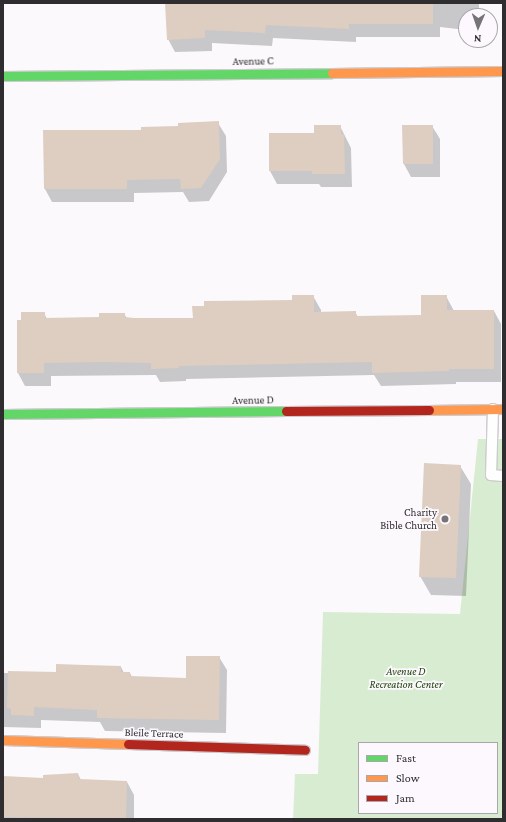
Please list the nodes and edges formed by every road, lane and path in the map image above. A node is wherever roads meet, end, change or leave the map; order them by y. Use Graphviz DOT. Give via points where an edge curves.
graph roads {
  1 [pos="503,71"];
  2 [pos="3,76"];
  3 [pos="498,409"];
  4 [pos="3,414"];
  5 [pos="503,476"];
  6 [pos="3,740"];
  7 [pos="304,750"];
  1 -- 2 [label="street, Avenue C"];
  3 -- 4 [label="street, Avenue D"];
  3 -- 5 [label="lane" via="491,476"];
  6 -- 7 [label="street, Bleile Terrace"];
}
